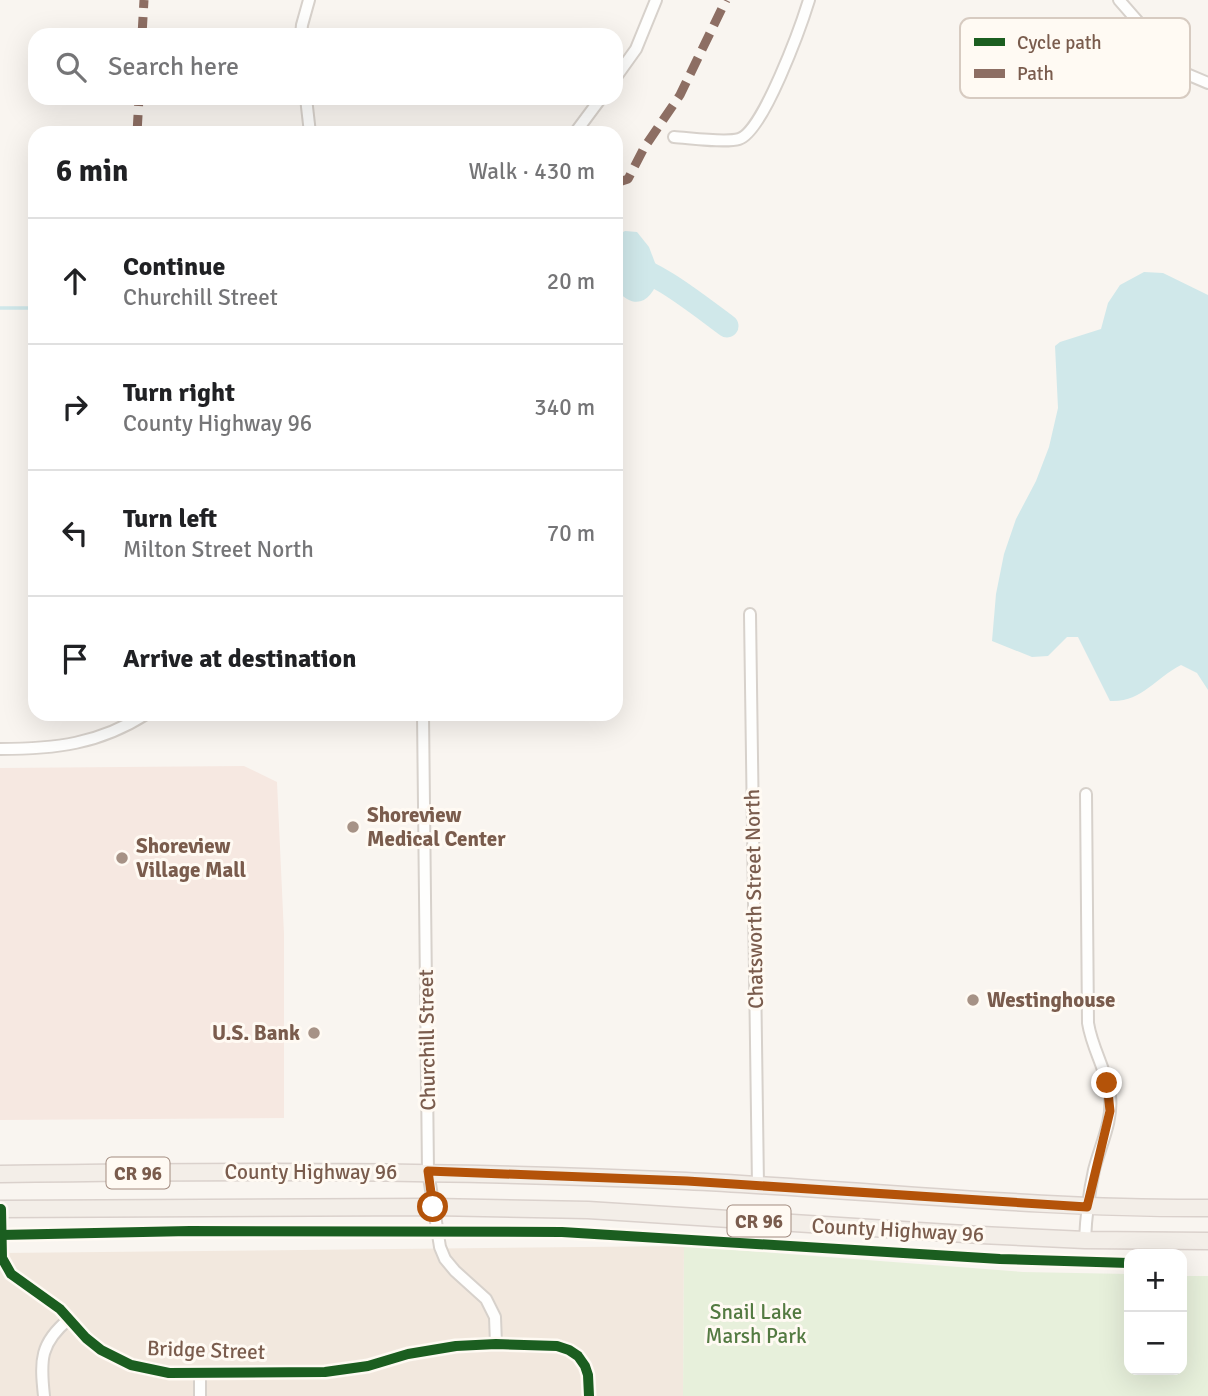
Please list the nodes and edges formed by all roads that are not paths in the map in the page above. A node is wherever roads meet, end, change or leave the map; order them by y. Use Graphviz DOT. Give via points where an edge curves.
graph roads {
  1 [pos="309,0"];
  2 [pos="656,0"];
  3 [pos="809,0"];
  4 [pos="1119,0"];
  5 [pos="1135,18"];
  6 [pos="302,28"];
  7 [pos="623,67"];
  8 [pos="1190,75"];
  9 [pos="1208,83"];
  10 [pos="307,105"];
  11 [pos="596,105"];
  12 [pos="309,126"];
  13 [pos="580,126"];
  14 [pos="674,137"];
  15 [pos="750,614"];
  16 [pos="133,721"];
  17 [pos="423,721"];
  18 [pos="0,749"];
  19 [pos="1086,794"];
  20 [pos="428,1171"];
  21 [pos="0,1174"];
  22 [pos="758,1185"];
  23 [pos="433,1207"];
  24 [pos="1087,1207"];
  25 [pos="1208,1208"];
  26 [pos="1,1209"];
  27 [pos="1085,1240"];
  28 [pos="1208,1241"];
  29 [pos="69,1319"];
  30 [pos="496,1344"];
  31 [pos="200,1373"];
  32 [pos="44,1396"];
  33 [pos="200,1396"];
  34 [pos="589,1396"];
  1 -- 6 [label="street"];
  2 -- 7 [label="street" via="636,49"];
  3 -- 14 [label="street" via="799,33 751,132 739,139"];
  4 -- 5 [label="street"];
  8 -- 9 [label="street"];
  10 -- 12 [label="street"];
  11 -- 13 [label="street"];
  15 -- 22 [label="street, Chatsworth Street North"];
  16 -- 18 [label="street" via="88,741 60,747"];
  17 -- 20 [label="street, Churchill Street"];
  19 -- 24 [label="street" via="1087,1023 1110,1097"];
  20 -- 21 [label="main road, County Highway 96 / CR 96"];
  20 -- 22 [label="main road, County Highway 96 / CR 96"];
  20 -- 23 [label="street, Churchill Street"];
  22 -- 24 [label="main road, County Highway 96 / CR 96"];
  23 -- 26 [label="main road, County Highway 96 / CR 96"];
  23 -- 27 [label="main road, County Highway 96 / CR 96" via="588,1210"];
  23 -- 30 [label="street, Churchill Street" via="445,1259 486,1299 495,1317"];
  24 -- 25 [label="main road, County Highway 96 / CR 96"];
  24 -- 27 [label="street"];
  26 -- 29 [label="street, Bridge Street" via="5,1265"];
  27 -- 28 [label="main road, County Highway 96 / CR 96"];
  29 -- 31 [label="street, Bridge Street" via="101,1350 131,1365 169,1373"];
  29 -- 32 [label="street" via="43,1353"];
  30 -- 31 [label="street, Bridge Street" via="456,1346 325,1372"];
  30 -- 34 [label="street" via="569,1350 585,1366"];
  31 -- 33 [label="street"];
}
